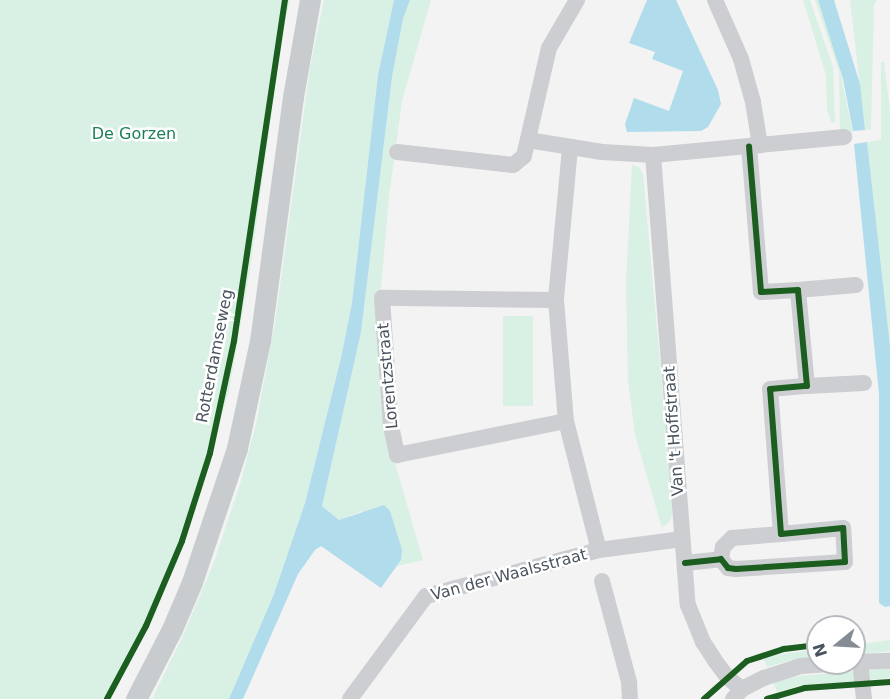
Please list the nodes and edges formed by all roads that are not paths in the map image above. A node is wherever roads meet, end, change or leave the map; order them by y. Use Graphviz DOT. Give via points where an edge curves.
graph roads {
  1 [pos="310,0"];
  2 [pos="577,0"];
  3 [pos="715,0"];
  4 [pos="844,137"];
  5 [pos="528,140"];
  6 [pos="755,146"];
  7 [pos="570,148"];
  8 [pos="397,152"];
  9 [pos="653,155"];
  10 [pos="856,285"];
  11 [pos="798,290"];
  12 [pos="556,300"];
  13 [pos="864,383"];
  14 [pos="807,386"];
  15 [pos="566,421"];
  16 [pos="781,534"];
  17 [pos="682,539"];
  18 [pos="599,550"];
  19 [pos="721,559"];
  20 [pos="685,563"];
  21 [pos="602,581"];
  22 [pos="887,659"];
  23 [pos="866,661"];
  24 [pos="806,666"];
  25 [pos="859,675"];
  26 [pos="738,694"];
  27 [pos="136,699"];
  28 [pos="350,699"];
  29 [pos="630,699"];
  30 [pos="864,699"];
  1 -- 27 [label="main road" via="260,341 237,448 192,582"];
  2 -- 5 [label="street" via="549,48"];
  3 -- 6 [label="street" via="741,59 753,102"];
  4 -- 6 [label="street"];
  5 -- 7 [label="street"];
  5 -- 8 [label="street" via="524,156 513,165"];
  6 -- 9 [label="street"];
  6 -- 11 [label="street" via="761,292"];
  7 -- 9 [label="street"];
  7 -- 12 [label="street"];
  9 -- 17 [label="street, Van 't Hoffstraat"];
  10 -- 11 [label="street"];
  11 -- 14 [label="street"];
  12 -- 15 [label="street"];
  12 -- 15 [label="street, Lorentzstraat" via="382,298 391,426 397,455"];
  13 -- 14 [label="street"];
  14 -- 16 [label="street" via="770,388"];
  15 -- 18 [label="street"];
  16 -- 19 [label="street" via="732,538 723,547"];
  16 -- 19 [label="street" via="843,528 845,561 736,569 728,568"];
  17 -- 18 [label="street, Van der Waalsstraat"];
  17 -- 20 [label="street, Van 't Hoffstraat"];
  18 -- 28 [label="street, Van der Waalsstraat" via="426,596"];
  19 -- 20 [label="street"];
  20 -- 26 [label="street, Van 't Hoffstraat" via="688,605 703,642"];
  21 -- 29 [label="street"];
  22 -- 23 [label="street"];
  24 -- 26 [label="street" via="764,678"];
  25 -- 30 [label="street"];
}
